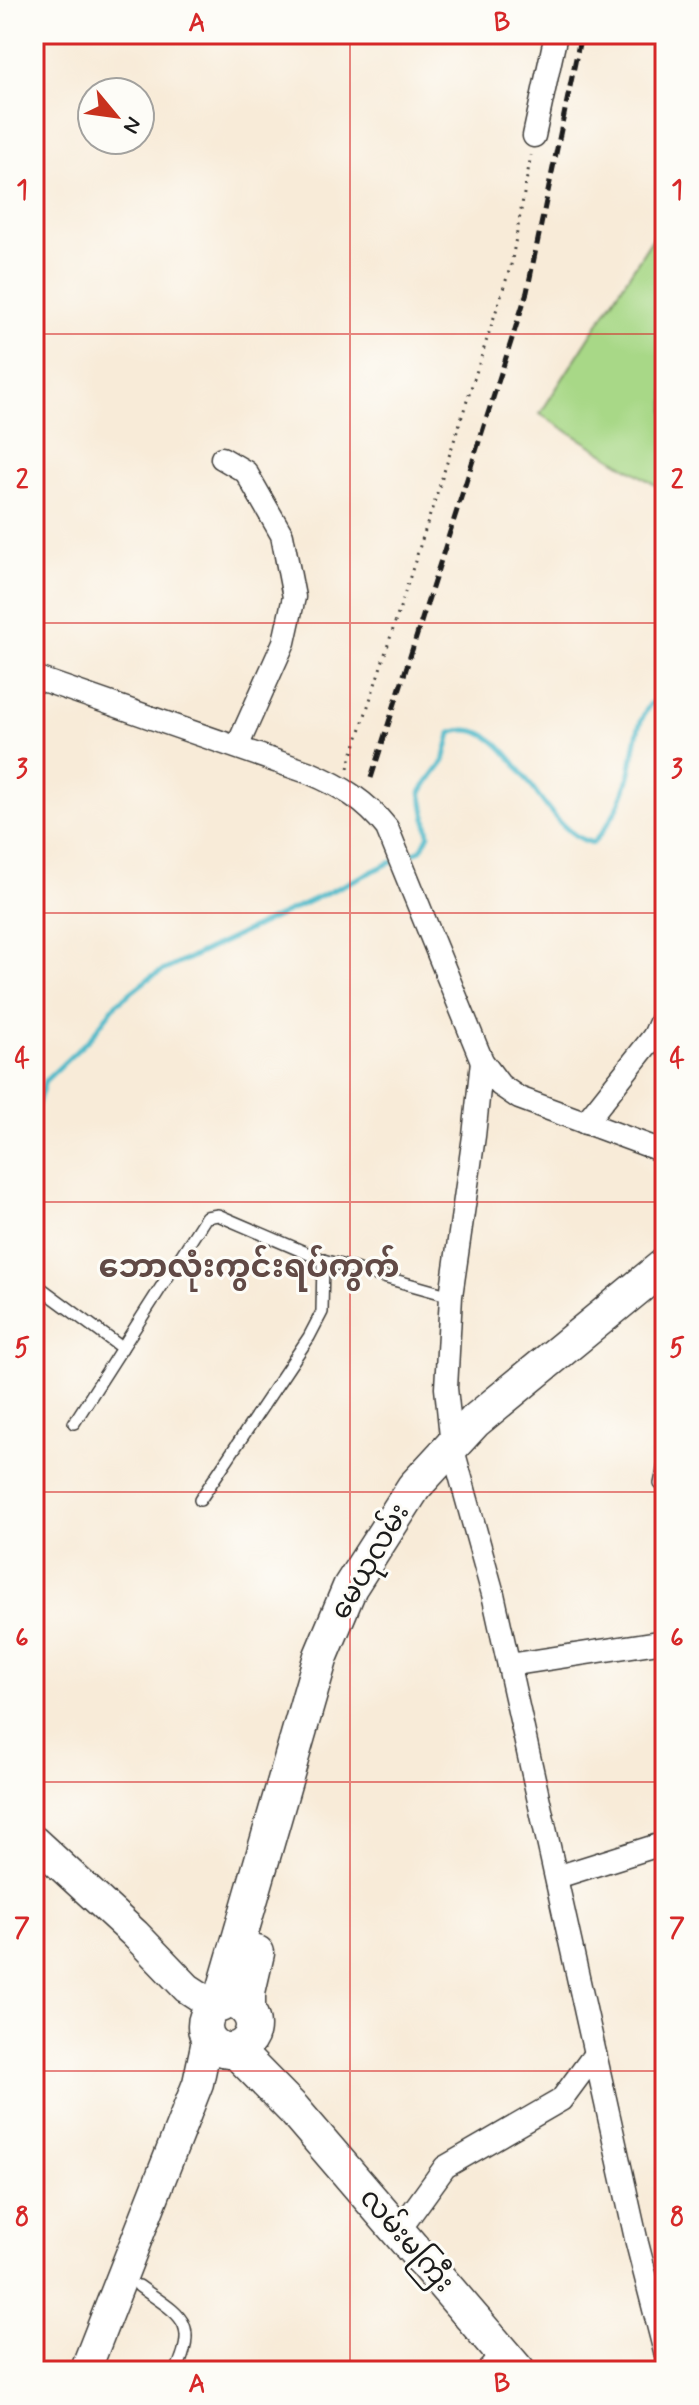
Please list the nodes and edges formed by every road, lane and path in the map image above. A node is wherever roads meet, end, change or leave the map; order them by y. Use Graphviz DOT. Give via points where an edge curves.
graph roads {
  1 [pos="556,34"];
  2 [pos="534,136"];
  3 [pos="222,458"];
  4 [pos="34,677"];
  5 [pos="237,747"];
  6 [pos="341,787"];
  7 [pos="665,1011"];
  8 [pos="660,1040"];
  9 [pos="482,1061"];
  10 [pos="585,1123"];
  11 [pos="665,1152"];
  12 [pos="323,1260"];
  13 [pos="665,1265"];
  14 [pos="34,1283"];
  15 [pos="665,1291"];
  16 [pos="451,1296"];
  17 [pos="122,1348"];
  18 [pos="74,1423"];
  19 [pos="456,1456"];
  20 [pos="665,1460"];
  21 [pos="660,1484"];
  22 [pos="200,1500"];
  23 [pos="665,1641"];
  24 [pos="509,1665"];
  25 [pos="34,1841"];
  26 [pos="665,1843"];
  27 [pos="557,1877"];
  28 [pos="227,2027"];
  29 [pos="595,2054"];
  30 [pos="398,2232"];
  31 [pos="139,2286"];
  32 [pos="665,2352"];
  33 [pos="500,2364"];
  34 [pos="85,2371"];
  35 [pos="107,2371"];
  36 [pos="176,2371"];
  1 -- 2 [label="street"];
  2 -- 6 [label="path" via="511,265"];
  3 -- 5 [label="street" via="246,472 282,535 294,597 284,642"];
  4 -- 5 [label="street"];
  5 -- 6 [label="street"];
  6 -- 9 [label="street" via="387,828"];
  7 -- 8 [label="street"];
  8 -- 10 [label="street"];
  9 -- 10 [label="street" via="500,1085 519,1098"];
  9 -- 16 [label="street"];
  10 -- 11 [label="street"];
  12 -- 16 [label="lane"];
  12 -- 17 [label="lane" via="218,1215 206,1217"];
  12 -- 22 [label="lane" via="322,1312"];
  13 -- 19 [label="main road, မေယုလမ်း" via="475,1421"];
  14 -- 17 [label="lane"];
  15 -- 19 [label="main road, မေယုလမ်း" via="488,1436"];
  16 -- 19 [label="street" via="446,1388"];
  17 -- 18 [label="lane"];
  19 -- 24 [label="street"];
  19 -- 28 [label="main road, မေယုလမ်း" via="369,1595 339,1663 248,1992"];
  20 -- 21 [label="lane"];
  23 -- 24 [label="street"];
  24 -- 27 [label="street"];
  25 -- 28 [label="street"];
  26 -- 27 [label="street"];
  27 -- 29 [label="street"];
  28 -- 30 [label="main road, လမ်းမကြီး"];
  28 -- 31 [label="street" via="214,2090"];
  28 -- 34 [label="street" via="198,2083"];
  29 -- 30 [label="street" via="561,2100 445,2167"];
  29 -- 32 [label="street"];
  30 -- 33 [label="main road, လမ်းမကြီး"];
  31 -- 35 [label="street"];
  31 -- 36 [label="lane" via="182,2318 188,2336"];
}
